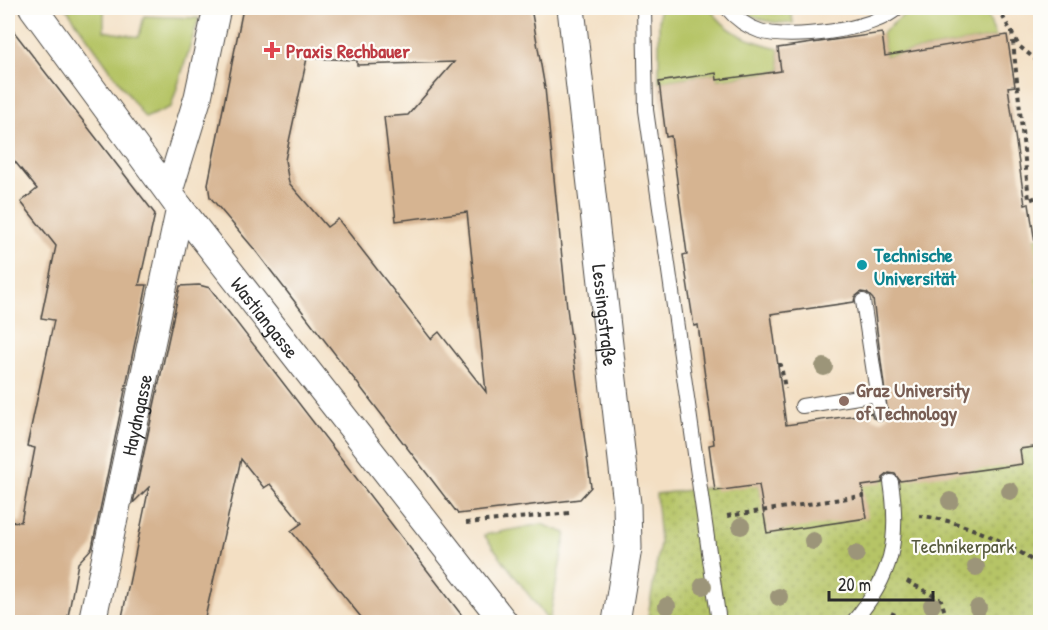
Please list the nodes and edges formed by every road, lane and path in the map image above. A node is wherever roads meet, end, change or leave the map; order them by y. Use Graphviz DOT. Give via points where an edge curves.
graph roads {
  1 [pos="33,8"];
  2 [pos="217,8"];
  3 [pos="571,8"];
  4 [pos="644,8"];
  5 [pos="727,8"];
  6 [pos="897,8"];
  7 [pos="998,8"];
  8 [pos="1012,32"];
  9 [pos="1041,63"];
  10 [pos="1041,196"];
  11 [pos="174,200"];
  12 [pos="863,301"];
  13 [pos="877,394"];
  14 [pos="802,406"];
  15 [pos="880,412"];
  16 [pos="892,487"];
  17 [pos="570,513"];
  18 [pos="896,514"];
  19 [pos="705,520"];
  20 [pos="454,525"];
  21 [pos="1041,568"];
  22 [pos="888,570"];
  23 [pos="92,622"];
  24 [pos="504,622"];
  25 [pos="616,622"];
  26 [pos="719,622"];
  27 [pos="853,622"];
  28 [pos="948,622"];
  1 -- 11 [label="street, Wastiangasse"];
  2 -- 11 [label="street, Haydngasse"];
  3 -- 25 [label="street, Lessingstraße" via="627,504 628,548"];
  4 -- 19 [label="lane" via="646,110"];
  5 -- 6 [label="lane" via="736,19 763,32 810,33 866,25"];
  7 -- 8 [label="path"];
  8 -- 9 [label="path" via="1019,46"];
  8 -- 10 [label="path" via="1029,200"];
  11 -- 23 [label="street, Haydngasse"];
  11 -- 24 [label="street, Wastiangasse"];
  12 -- 13 [label="lane"];
  13 -- 14 [label="lane"];
  13 -- 15 [label="lane"];
  16 -- 18 [label="lane"];
  16 -- 19 [label="path"];
  17 -- 20 [label="path"];
  18 -- 21 [label="path" via="955,524 1013,548"];
  18 -- 22 [label="lane"];
  19 -- 26 [label="lane"];
  22 -- 27 [label="lane"];
  22 -- 28 [label="path" via="941,600"];
}
